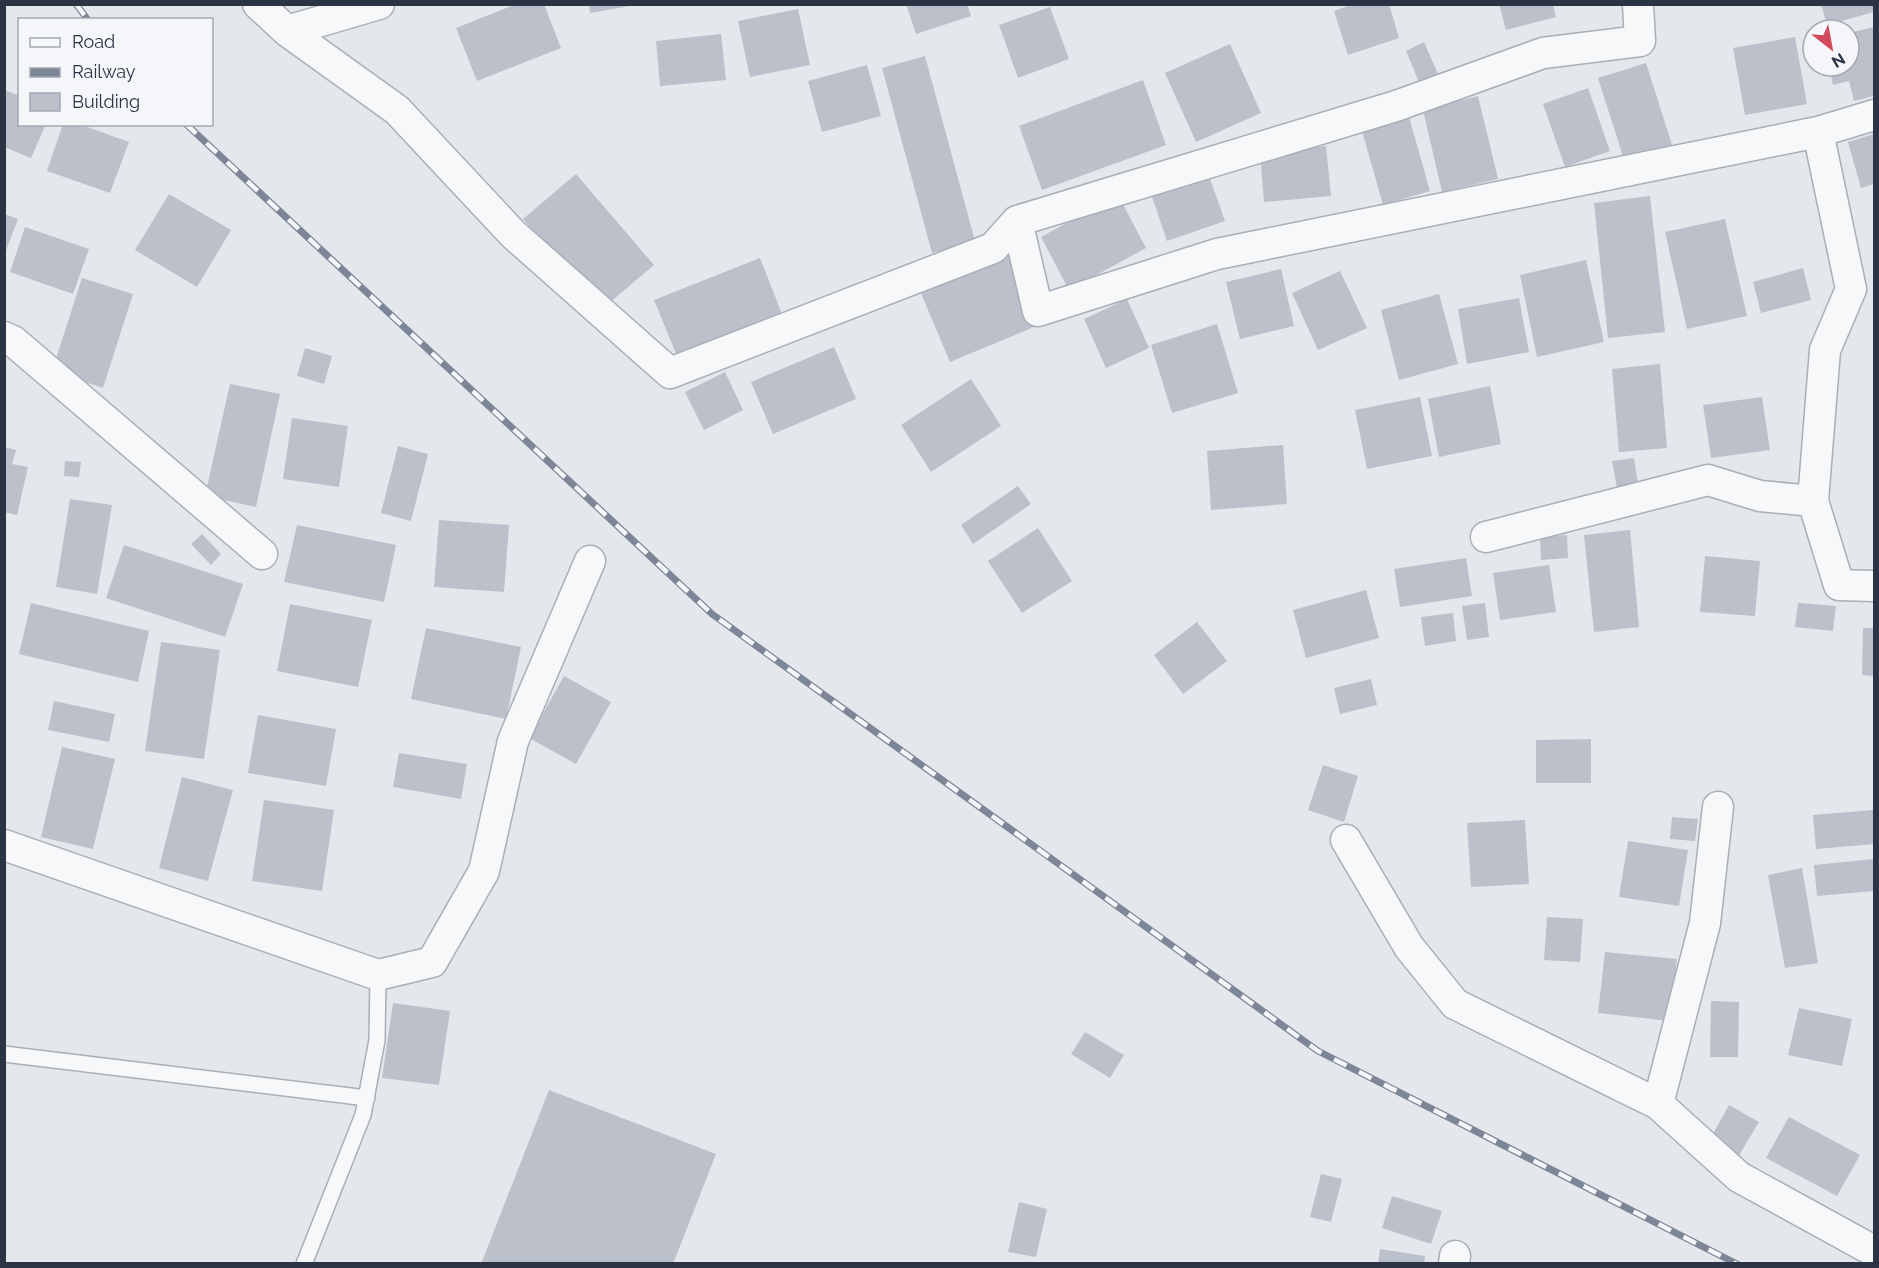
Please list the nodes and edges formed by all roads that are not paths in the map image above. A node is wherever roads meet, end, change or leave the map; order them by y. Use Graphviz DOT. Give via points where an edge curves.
graph roads {
  1 [pos="258,4"];
  2 [pos="379,4"];
  3 [pos="1638,4"];
  4 [pos="287,31"];
  5 [pos="1875,116"];
  6 [pos="1818,132"];
  7 [pos="1017,221"];
  8 [pos="4,337"];
  9 [pos="1813,501"];
  10 [pos="1486,537"];
  11 [pos="262,554"];
  12 [pos="590,561"];
  13 [pos="1875,586"];
  14 [pos="1718,807"];
  15 [pos="1346,840"];
  16 [pos="4,845"];
  17 [pos="378,975"];
  18 [pos="4,1054"];
  19 [pos="367,1098"];
  20 [pos="1658,1104"];
  21 [pos="1871,1248"];
  22 [pos="304,1263"];
  1 -- 4 [label="street"];
  2 -- 4 [label="street"];
  3 -- 7 [label="street" via="1640,41 1543,53 1396,106"];
  4 -- 7 [label="street" via="398,110 513,234 670,373 993,248"];
  5 -- 6 [label="street"];
  6 -- 7 [label="street" via="1217,254 1038,311"];
  6 -- 9 [label="street" via="1851,289 1825,350"];
  8 -- 11 [label="street"];
  9 -- 10 [label="street" via="1760,496 1708,480"];
  9 -- 13 [label="street" via="1839,585"];
  12 -- 17 [label="street" via="513,741 484,871 432,962"];
  14 -- 20 [label="street" via="1705,923"];
  15 -- 20 [label="street" via="1409,947 1455,1004"];
  16 -- 17 [label="street"];
  17 -- 19 [label="lane" via="377,1040"];
  18 -- 19 [label="lane"];
  19 -- 22 [label="lane"];
  20 -- 21 [label="street" via="1739,1177"];
}
